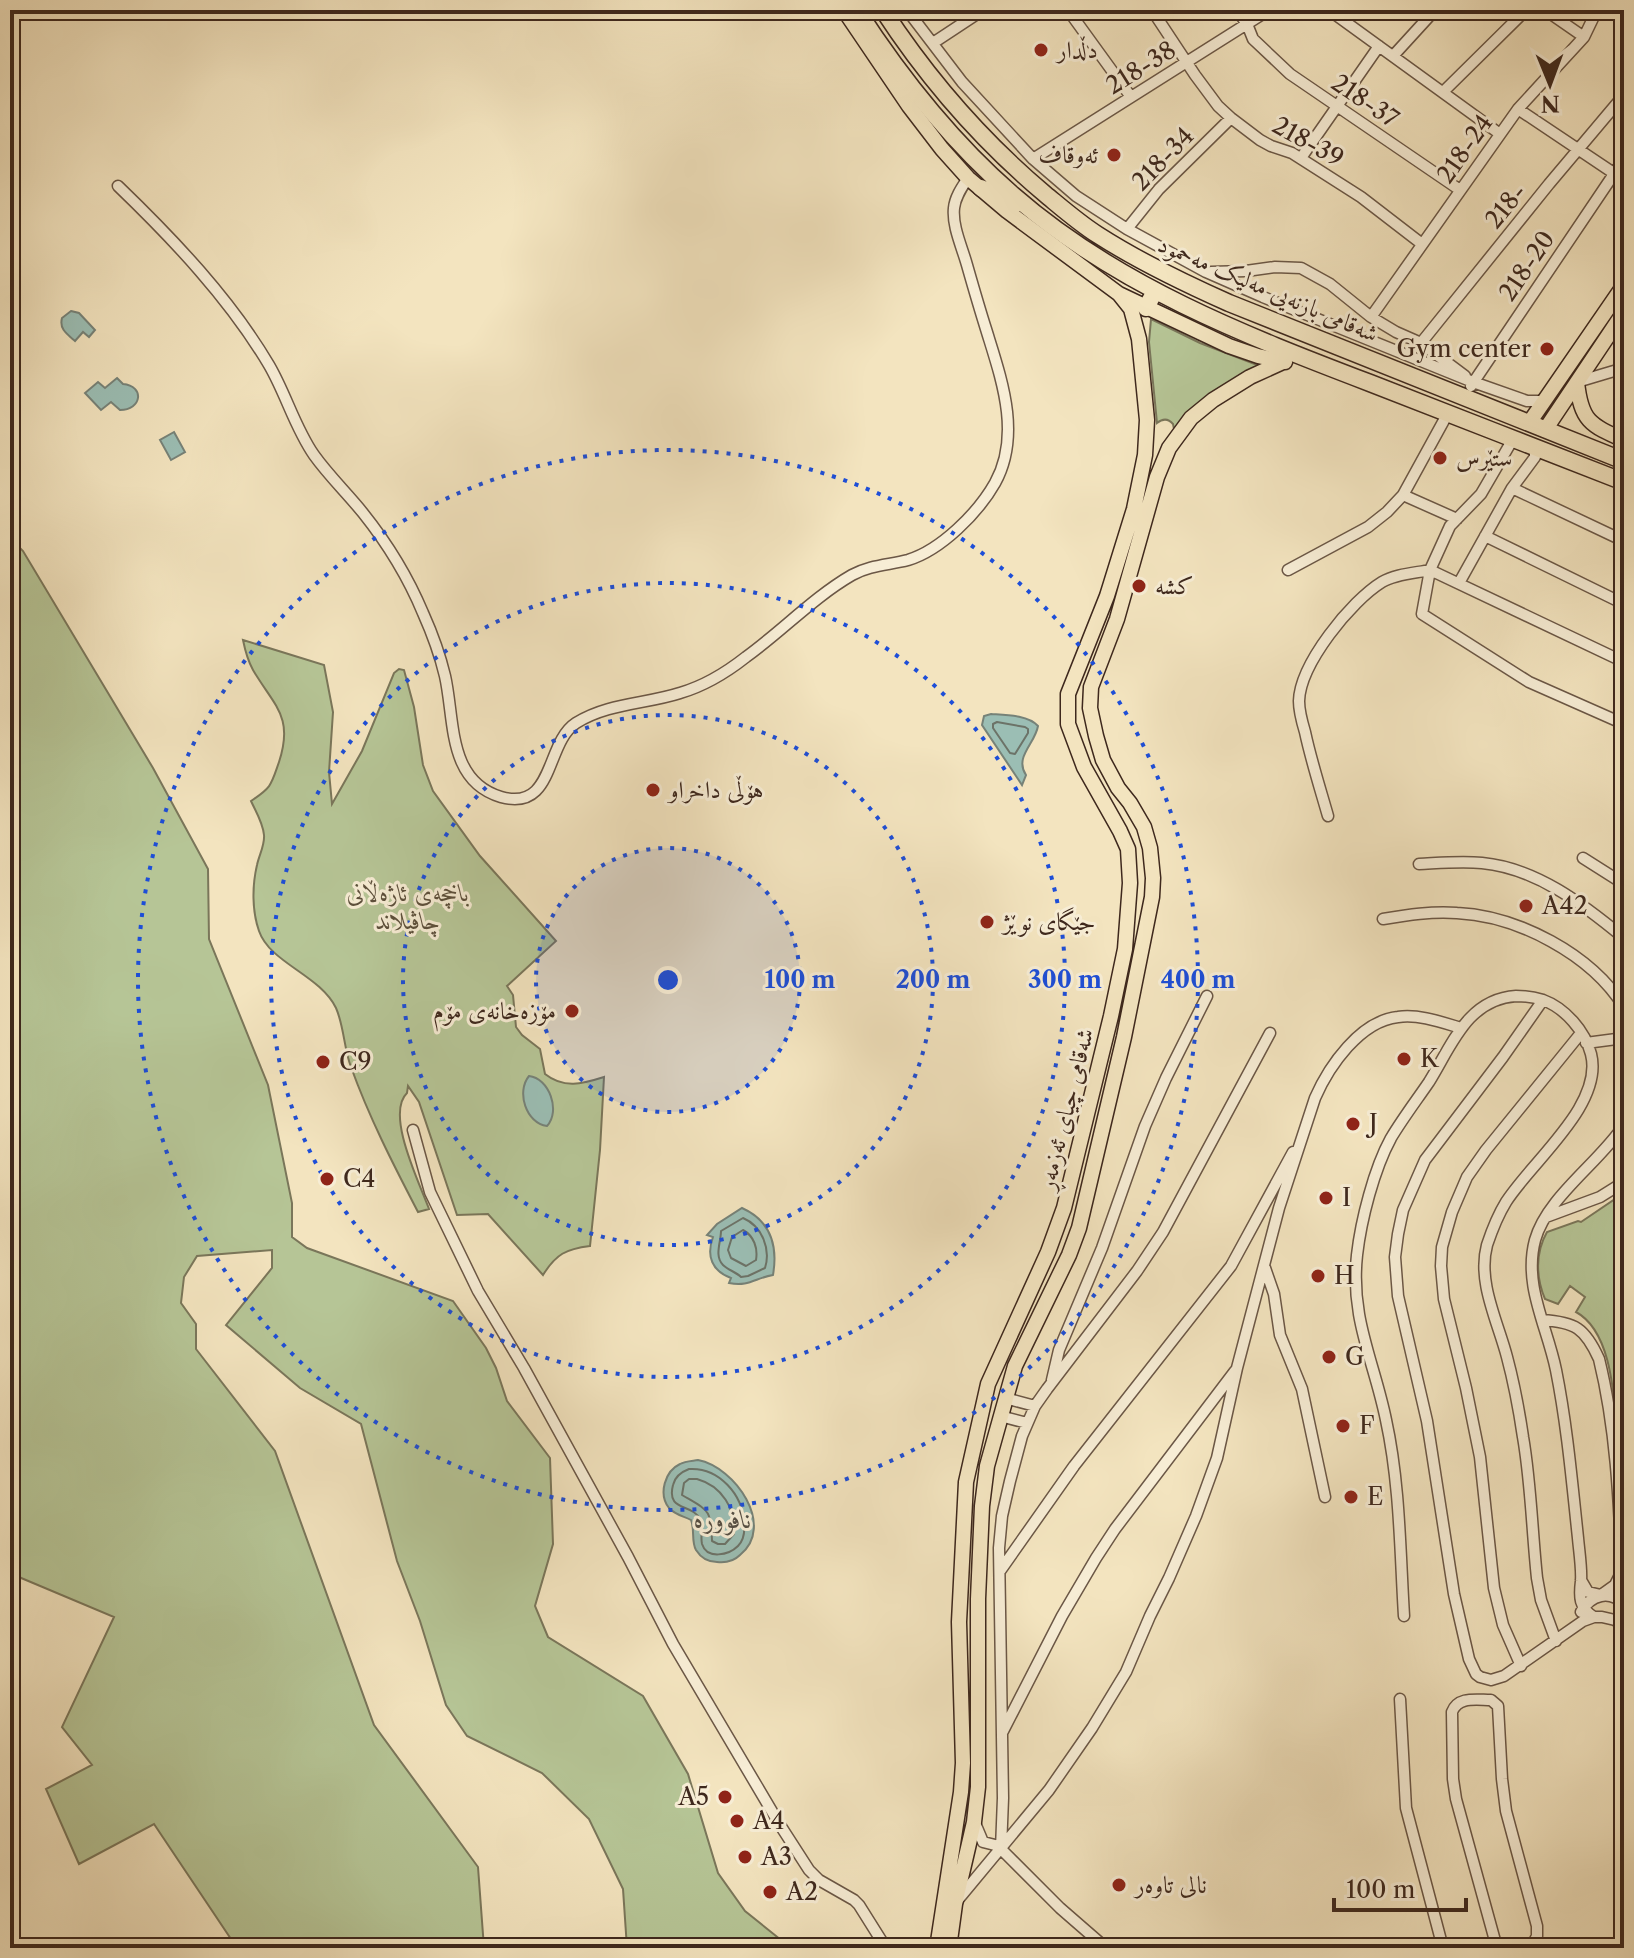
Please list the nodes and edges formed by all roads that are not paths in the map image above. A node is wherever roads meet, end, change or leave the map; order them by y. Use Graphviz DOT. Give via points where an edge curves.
graph roads {
  1 [pos="844,10"];
  2 [pos="857,10"];
  3 [pos="883,10"];
  4 [pos="907,10"];
  5 [pos="983,10"];
  6 [pos="1068,10"];
  7 [pos="1152,10"];
  8 [pos="1237,10"];
  9 [pos="1269,10"];
  10 [pos="1329,10"];
  11 [pos="1435,10"];
  12 [pos="1526,10"];
  13 [pos="1545,10"];
  14 [pos="1597,10"];
  15 [pos="1247,24"];
  16 [pos="1584,37"];
  17 [pos="933,43"];
  18 [pos="1379,46"];
  19 [pos="1393,56"];
  20 [pos="1187,63"];
  21 [pos="1443,92"];
  22 [pos="1624,95"];
  23 [pos="1131,97"];
  24 [pos="1337,106"];
  25 [pos="1518,109"];
  26 [pos="1231,118"];
  27 [pos="1500,134"];
  28 [pos="1577,150"];
  29 [pos="1301,158"];
  30 [pos="1033,159"];
  31 [pos="1624,159"];
  32 [pos="1614,173"];
  33 [pos="1624,180"];
  34 [pos="974,183"];
  35 [pos="118,186"];
  36 [pos="1460,190"];
  37 [pos="1035,212"];
  38 [pos="1127,229"];
  39 [pos="1422,244"];
  40 [pos="1206,272"];
  41 [pos="1624,285"];
  42 [pos="1155,291"];
  43 [pos="1119,294"];
  44 [pos="1146,308"];
  45 [pos="1624,312"];
  46 [pos="1371,317"];
  47 [pos="1421,343"];
  48 [pos="1311,361"];
  49 [pos="1283,362"];
  50 [pos="1624,368"];
  51 [pos="1577,382"];
  52 [pos="1468,390"];
  53 [pos="1545,401"];
  54 [pos="1448,413"];
  55 [pos="1529,423"];
  56 [pos="1624,426"];
  57 [pos="1545,430"];
  58 [pos="1147,432"];
  59 [pos="1608,433"];
  60 [pos="1174,439"];
  61 [pos="1513,439"];
  62 [pos="1624,440"];
  63 [pos="1535,447"];
  64 [pos="1624,461"];
  65 [pos="1624,482"];
  66 [pos="1512,488"];
  67 [pos="1403,495"];
  68 [pos="1457,519"];
  69 [pos="1485,536"];
  70 [pos="1624,541"];
  71 [pos="1288,570"];
  72 [pos="1430,570"];
  73 [pos="1459,583"];
  74 [pos="1624,604"];
  75 [pos="1624,662"];
  76 [pos="1624,724"];
  77 [pos="1328,816"];
  78 [pos="1583,858"];
  79 [pos="1419,864"];
  80 [pos="1624,884"];
  81 [pos="1383,919"];
  82 [pos="1624,938"];
  83 [pos="1207,996"];
  84 [pos="1543,1000"];
  85 [pos="1624,1007"];
  86 [pos="1461,1028"];
  87 [pos="1270,1033"];
  88 [pos="1584,1038"];
  89 [pos="1624,1038"];
  90 [pos="1624,1125"];
  91 [pos="413,1130"];
  92 [pos="1303,1135"];
  93 [pos="1624,1182"];
  94 [pos="1546,1217"];
  95 [pos="1264,1265"];
  96 [pos="1542,1320"];
  97 [pos="1237,1368"];
  98 [pos="1052,1382"];
  99 [pos="1005,1398"];
  100 [pos="1035,1406"];
  101 [pos="1000,1416"];
  102 [pos="1027,1423"];
  103 [pos="1325,1497"];
  104 [pos="999,1572"];
  105 [pos="1623,1573"];
  106 [pos="1581,1580"];
  107 [pos="1601,1595"];
  108 [pos="1624,1603"];
  109 [pos="1583,1607"];
  110 [pos="1404,1616"];
  111 [pos="1598,1617"];
  112 [pos="1620,1623"];
  113 [pos="1574,1628"];
  114 [pos="1556,1641"];
  115 [pos="1521,1666"];
  116 [pos="1400,1699"];
  117 [pos="1001,1735"];
  118 [pos="1002,1818"];
  119 [pos="974,1822"];
  120 [pos="986,1844"];
  121 [pos="1001,1849"];
  122 [pos="949,1903"];
  123 [pos="886,1948"];
  124 [pos="937,1948"];
  125 [pos="949,1948"];
  126 [pos="1106,1948"];
  127 [pos="1443,1948"];
  128 [pos="1497,1948"];
  129 [pos="1531,1948"];
  1 -- 34 [label="main road" via="909,106"];
  2 -- 37 [label="highway, شەقامی بازنەیی مەلیک مەحمود" via="949,131"];
  3 -- 52 [label="highway, شەقامی بازنەیی مەلیک مەحمود" via="985,138 1095,234 1229,303"];
  4 -- 17 [label="street"];
  5 -- 17 [label="street"];
  6 -- 23 [label="street"];
  7 -- 20 [label="street, 218-39"];
  8 -- 15 [label="street"];
  9 -- 15 [label="street, 218-38"];
  10 -- 18 [label="street"];
  11 -- 19 [label="street"];
  12 -- 21 [label="street"];
  13 -- 16 [label="street"];
  14 -- 16 [label="street, 218-24"];
  15 -- 20 [label="street, 218-38"];
  15 -- 24 [label="street, 218-37" via="1253,39 1290,74"];
  16 -- 25 [label="street, 218-24"];
  17 -- 30 [label="street"];
  18 -- 19 [label="street"];
  18 -- 24 [label="street"];
  19 -- 21 [label="street"];
  20 -- 23 [label="street, 218-38"];
  20 -- 26 [label="street, 218-39"];
  21 -- 27 [label="street"];
  22 -- 28 [label="street, 218-"];
  23 -- 30 [label="street, 218-38"];
  24 -- 29 [label="street"];
  24 -- 36 [label="street, 218-37"];
  25 -- 27 [label="street, 218-24"];
  25 -- 28 [label="street"];
  26 -- 29 [label="street, 218-39" via="1260,140"];
  26 -- 38 [label="street, 218-34"];
  27 -- 36 [label="street, 218-24"];
  28 -- 32 [label="street"];
  28 -- 47 [label="street, 218-"];
  29 -- 39 [label="street, 218-39"];
  30 -- 38 [label="street"];
  31 -- 32 [label="street, 218-20"];
  32 -- 33 [label="street"];
  32 -- 52 [label="street, 218-20"];
  34 -- 35 [label="street" via="955,201 954,215 998,366 1008,422 1004,460 989,492 934,547 848,577 725,672 681,693 605,710 576,723 562,738 541,786 516,799 489,792 464,770 445,678 425,617 382,538 311,451 252,339 175,243"];
  34 -- 37 [label="highway"];
  34 -- 43 [label="main road"];
  36 -- 39 [label="street, 218-24"];
  37 -- 42 [label="highway, شەقامی بازنەیی مەلیک مەحمود"];
  38 -- 40 [label="street"];
  39 -- 46 [label="street, 218-24"];
  40 -- 46 [label="street" via="1301,268"];
  40 -- 52 [label="street"];
  41 -- 53 [label="main road"];
  42 -- 44 [label="highway"];
  42 -- 48 [label="highway, شەقامی بازنەیی مەلیک مەحمود"];
  43 -- 44 [label="main road"];
  43 -- 58 [label="main road, شەقامی چیای ئەزمەڕ" via="1131,309 1137,331"];
  44 -- 49 [label="main road" via="1229,346"];
  45 -- 51 [label="main road"];
  46 -- 47 [label="street"];
  47 -- 52 [label="street"];
  48 -- 49 [label="main road"];
  48 -- 54 [label="highway, شەقامی بازنەیی مەلیک مەحمود"];
  49 -- 60 [label="main road, شەقامی چیای ئەزمەڕ" via="1213,400"];
  50 -- 51 [label="street"];
  51 -- 57 [label="main road"];
  51 -- 59 [label="main road" via="1581,410"];
  52 -- 53 [label="street"];
  52 -- 55 [label="highway, شەقامی بازنەیی مەلیک مەحمود"];
  53 -- 55 [label="main road"];
  54 -- 61 [label="highway, شەقامی بازنەیی مەلیک مەحمود"];
  54 -- 67 [label="street"];
  55 -- 57 [label="highway, شەقامی بازنەیی مەلیک مەحمود"];
  56 -- 59 [label="street"];
  57 -- 64 [label="highway, شەقامی بازنەیی مەلیک مەحمود"];
  58 -- 60 [label="main road"];
  58 -- 122 [label="main road, شەقامی چیای ئەزمەڕ" via="1134,509 1068,694 1068,724 1084,767 1128,849 1125,949 1064,1208 988,1384 969,1462 959,1622 963,1763"];
  59 -- 62 [label="main road"];
  60 -- 99 [label="main road, شەقامی چیای ئەزمەڕ" via="1157,477 1090,696 1103,760 1147,835 1152,897 1079,1228"];
  61 -- 63 [label="highway, شەقامی بازنەیی مەلیک مەحمود"];
  61 -- 68 [label="street" via="1481,494"];
  63 -- 65 [label="highway, شەقامی بازنەیی مەلیک مەحمود"];
  63 -- 66 [label="street" via="1535,457"];
  66 -- 69 [label="street"];
  66 -- 70 [label="street"];
  67 -- 68 [label="street"];
  67 -- 71 [label="street" via="1368,527"];
  68 -- 72 [label="street"];
  69 -- 73 [label="street"];
  69 -- 74 [label="street"];
  72 -- 73 [label="street"];
  72 -- 76 [label="street" via="1422,614 1529,682"];
  72 -- 77 [label="street" via="1384,581 1360,599 1323,643 1303,679 1302,719"];
  73 -- 75 [label="street"];
  78 -- 80 [label="street"];
  79 -- 82 [label="street" via="1503,866 1568,896"];
  81 -- 85 [label="street" via="1457,913 1505,921 1569,953 1610,987"];
  83 -- 98 [label="street" via="1145,1126 1099,1258 1059,1350"];
  84 -- 86 [label="street" via="1497,999"];
  84 -- 88 [label="street" via="1564,1012"];
  84 -- 115 [label="street" via="1425,1160 1403,1210 1395,1257 1398,1296 1422,1397 1469,1659 1476,1674 1491,1680"];
  86 -- 92 [label="street" via="1413,1017 1379,1021 1332,1065"];
  86 -- 110 [label="street" via="1389,1142 1357,1256 1359,1320 1391,1446"];
  87 -- 98 [label="street" via="1157,1242"];
  88 -- 89 [label="street"];
  88 -- 114 [label="street" via="1593,1072 1588,1095 1505,1203 1486,1252 1489,1296 1524,1441 1537,1578"];
  88 -- 115 [label="street" via="1467,1177 1442,1247 1444,1299 1480,1457 1494,1588"];
  90 -- 94 [label="street"];
  91 -- 123 [label="street" via="430,1192 478,1291 673,1644 809,1870 859,1905"];
  92 -- 95 [label="street"];
  92 -- 104 [label="street" via="1231,1266 1074,1466"];
  93 -- 94 [label="street"];
  94 -- 96 [label="street" via="1535,1239 1531,1270"];
  95 -- 97 [label="street"];
  95 -- 103 [label="street" via="1280,1335 1302,1389"];
  96 -- 105 [label="street" via="1572,1324 1599,1359 1615,1457"];
  96 -- 106 [label="street" via="1563,1412"];
  97 -- 117 [label="street" via="1096,1558"];
  97 -- 121 [label="street" via="1212,1473 1126,1672 1049,1790"];
  98 -- 100 [label="street"];
  99 -- 100 [label="street"];
  99 -- 101 [label="main road, شەقامی چیای ئەزمەڕ"];
  100 -- 102 [label="street"];
  101 -- 102 [label="street"];
  101 -- 119 [label="main road, شەقامی چیای ئەزمەڕ" via="982,1506"];
  102 -- 104 [label="street" via="1002,1516"];
  104 -- 117 [label="street"];
  105 -- 107 [label="street"];
  106 -- 107 [label="street" via="1592,1595"];
  106 -- 109 [label="street"];
  107 -- 108 [label="street"];
  107 -- 109 [label="street"];
  107 -- 111 [label="street"];
  108 -- 112 [label="street"];
  109 -- 111 [label="street"];
  109 -- 113 [label="street"];
  111 -- 112 [label="street"];
  111 -- 113 [label="street"];
  113 -- 114 [label="street"];
  114 -- 115 [label="street"];
  116 -- 127 [label="street" via="1406,1808"];
  117 -- 118 [label="street"];
  118 -- 120 [label="street" via="995,1839"];
  118 -- 121 [label="street"];
  119 -- 120 [label="street"];
  119 -- 122 [label="main road, شەقامی چیای ئەزمەڕ"];
  120 -- 121 [label="street"];
  121 -- 122 [label="street"];
  121 -- 126 [label="street"];
  122 -- 124 [label="main road, شەقامی چیای ئەزمەڕ"];
  122 -- 125 [label="main road, شەقامی چیای ئەزمەڕ"];
  128 -- 129 [label="street" via="1454,1789 1452,1712 1464,1700 1491,1700 1498,1706 1506,1811 1537,1926"];
}
